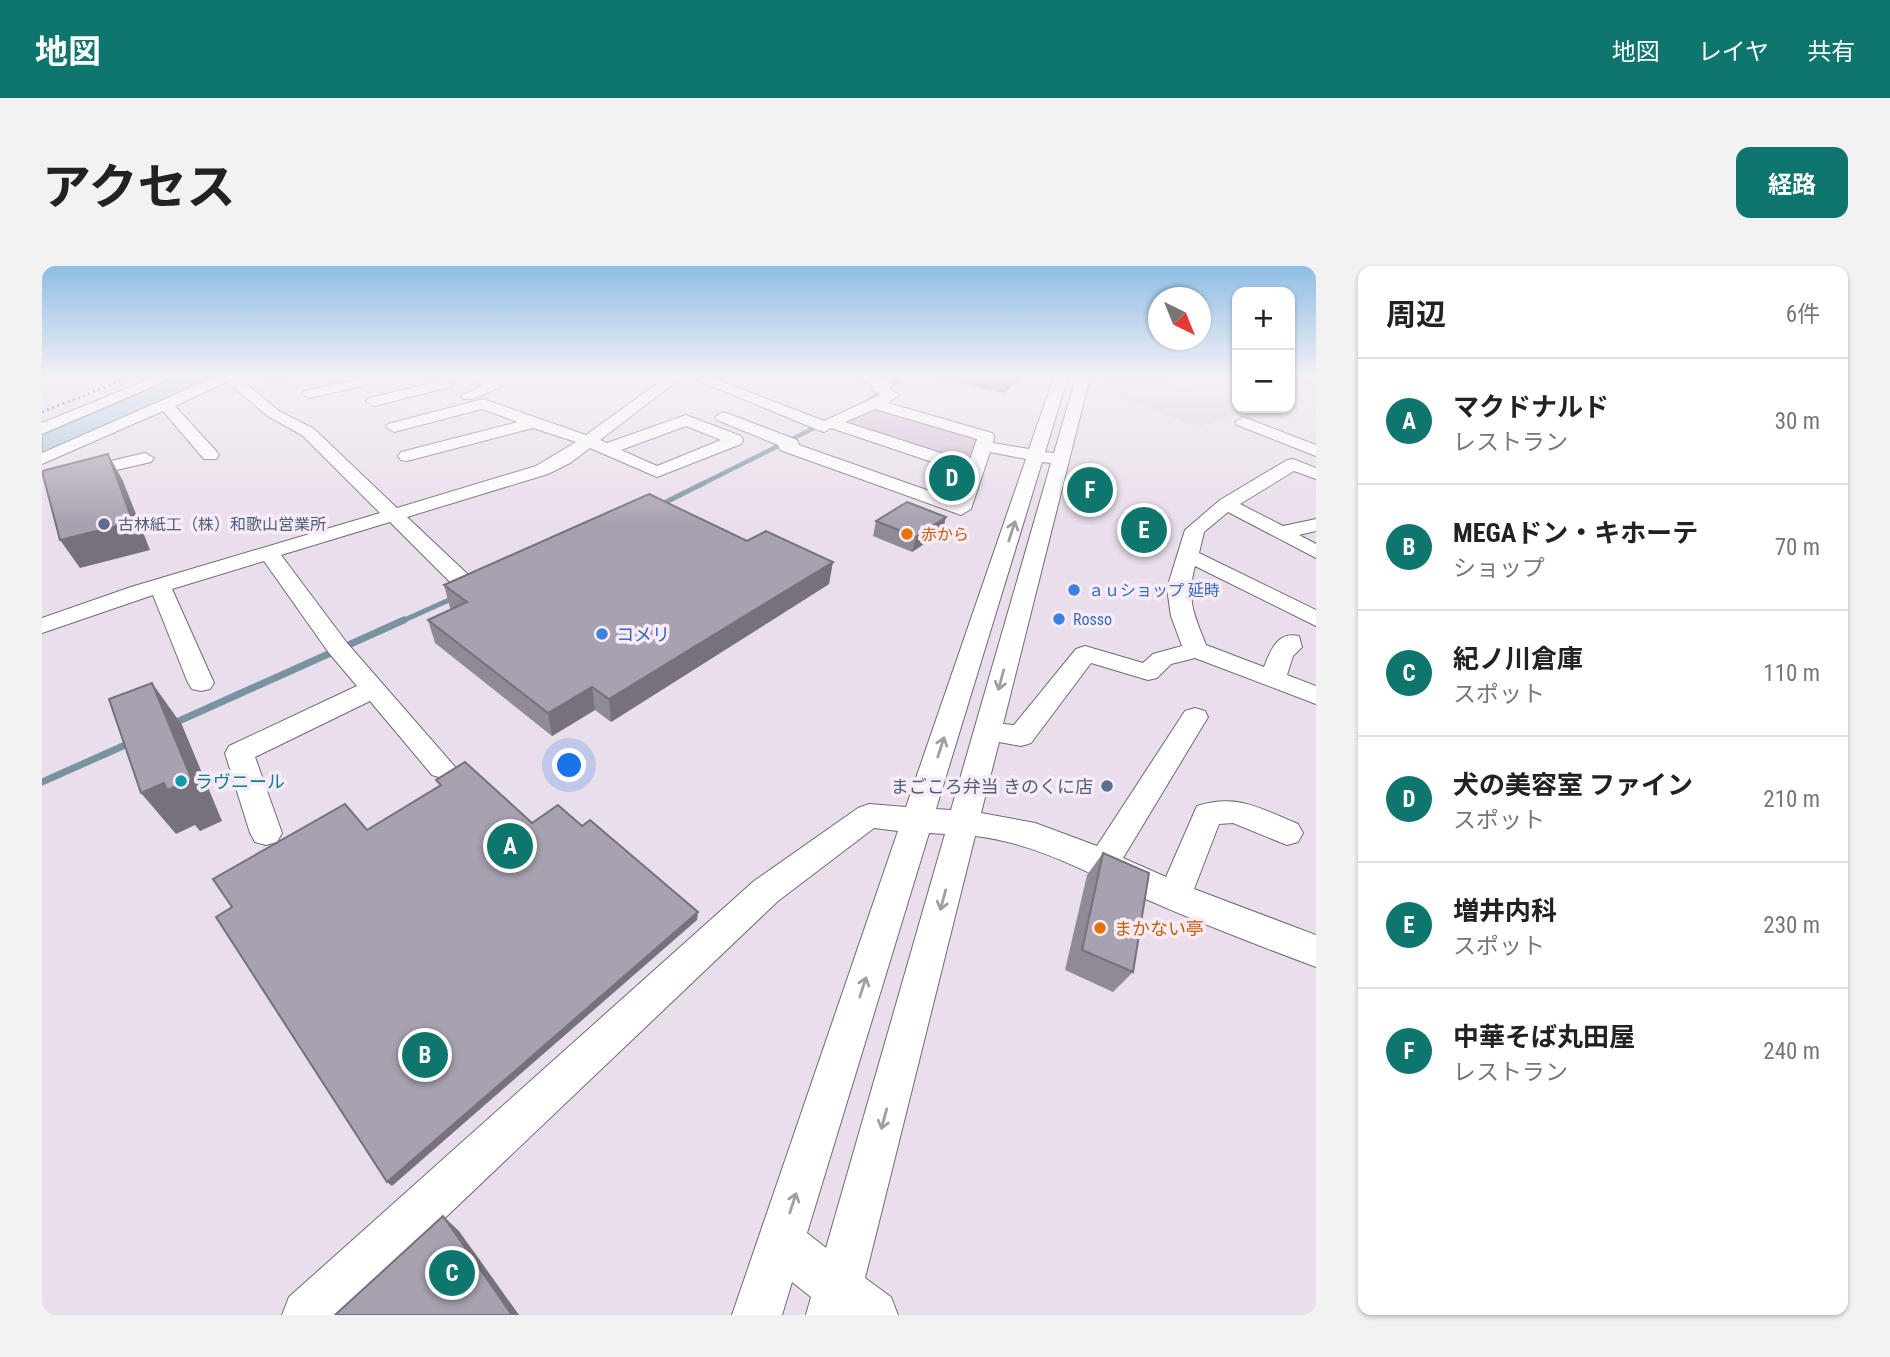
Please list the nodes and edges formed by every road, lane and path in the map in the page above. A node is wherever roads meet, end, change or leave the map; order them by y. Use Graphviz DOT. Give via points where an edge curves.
graph roads {
  1 [pos="116,426"];
  2 [pos="185,426"];
  3 [pos="297,426"];
  4 [pos="398,426"];
  5 [pos="523,426"];
  6 [pos="543,426"];
  7 [pos="608,426"];
  8 [pos="670,426"];
  9 [pos="701,426"];
  10 [pos="746,426"];
  11 [pos="822,426"];
  12 [pos="827,426"];
  13 [pos="960,426"];
  14 [pos="1054,426"];
  15 [pos="1062,426"];
  16 [pos="1253,426"];
  17 [pos="394,427"];
  18 [pos="100,433"];
  19 [pos="588,441"];
  20 [pos="787,442"];
  21 [pos="984,446"];
  22 [pos="608,449"];
  23 [pos="1316,452"];
  24 [pos="210,455"];
  25 [pos="407,456"];
  26 [pos="145,458"];
  27 [pos="1049,458"];
  28 [pos="42,459"];
  29 [pos="118,465"];
  30 [pos="975,470"];
  31 [pos="86,472"];
  32 [pos="1316,474"];
  33 [pos="1227,504"];
  34 [pos="397,515"];
  35 [pos="1316,525"];
  36 [pos="1280,533"];
  37 [pos="1316,552"];
  38 [pos="269,553"];
  39 [pos="1198,559"];
  40 [pos="160,586"];
  41 [pos="470,589"];
  42 [pos="1316,619"];
  43 [pos="42,626"];
  44 [pos="980,628"];
  45 [pos="1013,635"];
  46 [pos="1290,641"];
  47 [pos="1196,650"];
  48 [pos="1272,680"];
  49 [pos="201,683"];
  50 [pos="373,689"];
  51 [pos="1316,695"];
  52 [pos="1195,717"];
  53 [pos="987,732"];
  54 [pos="442,768"];
  55 [pos="916,822"];
  56 [pos="964,822"];
  57 [pos="266,833"];
  58 [pos="1287,833"];
  59 [pos="1104,862"];
  60 [pos="1175,896"];
  61 [pos="1316,951"];
  62 [pos="781,1243"];
  63 [pos="847,1306"];
  64 [pos="307,1315"];
  65 [pos="757,1315"];
  1 -- 18 [label="street"];
  2 -- 24 [label="street"];
  3 -- 34 [label="street"];
  4 -- 17 [label="street"];
  5 -- 25 [label="street"];
  6 -- 19 [label="street"];
  7 -- 19 [label="street"];
  8 -- 22 [label="street"];
  9 -- 22 [label="street" via="735,440 657,472"];
  10 -- 20 [label="street"];
  11 -- 20 [label="street"];
  12 -- 30 [label="street"];
  13 -- 21 [label="street" via="986,436"];
  14 -- 27 [label="street"];
  15 -- 27 [label="street"];
  16 -- 23 [label="street"];
  18 -- 28 [label="street"];
  18 -- 29 [label="street"];
  19 -- 22 [label="street"];
  19 -- 34 [label="street" via="542,470"];
  20 -- 30 [label="street" via="786,446 961,509"];
  21 -- 27 [label="street"];
  21 -- 30 [label="street"];
  26 -- 29 [label="street"];
  44 -- 27 [label="street, one-way"];
  27 -- 45 [label="street"];
  29 -- 31 [label="street"];
  32 -- 33 [label="street" via="1293,464"];
  33 -- 36 [label="street"];
  33 -- 47 [label="street" via="1195,530 1178,588"];
  34 -- 38 [label="street"];
  34 -- 41 [label="street"];
  35 -- 36 [label="street"];
  36 -- 37 [label="street"];
  38 -- 40 [label="street"];
  38 -- 50 [label="street"];
  39 -- 42 [label="street"];
  40 -- 43 [label="street"];
  40 -- 49 [label="street"];
  44 -- 45 [label="street"];
  55 -- 44 [label="street, one-way"];
  45 -- 53 [label="street, one-way"];
  46 -- 48 [label="street"];
  47 -- 48 [label="street"];
  47 -- 53 [label="street" via="1162,660 1148,673 1085,654 1021,736"];
  48 -- 51 [label="street"];
  50 -- 54 [label="street"];
  50 -- 57 [label="street" via="239,753"];
  52 -- 59 [label="street"];
  53 -- 56 [label="street"];
  55 -- 56 [label="street"];
  62 -- 55 [label="street, one-way"];
  55 -- 64 [label="street" via="869,816 766,891"];
  56 -- 59 [label="street" via="1020,831"];
  56 -- 63 [label="street, one-way"];
  58 -- 60 [label="street" via="1235,811 1208,814"];
  59 -- 60 [label="street"];
  60 -- 61 [label="street"];
  62 -- 63 [label="street"];
  62 -- 65 [label="street"];
}
